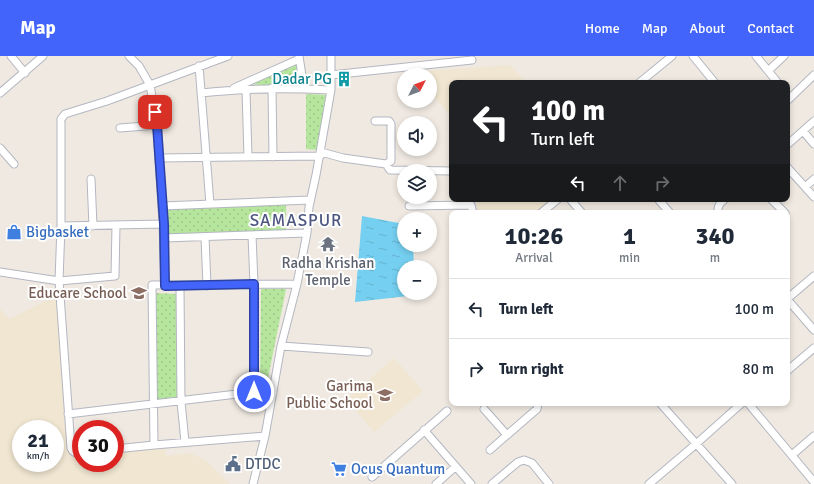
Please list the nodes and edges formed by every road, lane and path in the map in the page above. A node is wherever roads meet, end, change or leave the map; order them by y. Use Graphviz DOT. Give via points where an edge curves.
graph roads {
  1 [pos="11,56"];
  2 [pos="43,56"];
  3 [pos="129,56"];
  4 [pos="228,56"];
  5 [pos="331,56"];
  6 [pos="672,56"];
  7 [pos="693,56"];
  8 [pos="756,56"];
  9 [pos="784,56"];
  10 [pos="299,58"];
  11 [pos="472,60"];
  12 [pos="199,66"];
  13 [pos="768,71"];
  14 [pos="25,73"];
  15 [pos="331,74"];
  16 [pos="814,75"];
  17 [pos="643,80"];
  18 [pos="713,80"];
  19 [pos="776,80"];
  20 [pos="150,85"];
  21 [pos="272,88"];
  22 [pos="304,89"];
  23 [pos="231,90"];
  24 [pos="246,90"];
  25 [pos="331,90"];
  26 [pos="0,93"];
  27 [pos="201,93"];
  28 [pos="790,96"];
  29 [pos="375,121"];
  30 [pos="814,121"];
  31 [pos="157,125"];
  32 [pos="120,128"];
  33 [pos="803,131"];
  34 [pos="790,142"];
  35 [pos="814,144"];
  36 [pos="0,148"];
  37 [pos="320,154"];
  38 [pos="205,156"];
  39 [pos="248,157"];
  40 [pos="274,157"];
  41 [pos="160,158"];
  42 [pos="14,164"];
  43 [pos="386,164"];
  44 [pos="790,170"];
  45 [pos="449,171"];
  46 [pos="91,179"];
  47 [pos="814,179"];
  48 [pos="805,187"];
  49 [pos="814,197"];
  50 [pos="310,200"];
  51 [pos="554,202"];
  52 [pos="573,202"];
  53 [pos="661,202"];
  54 [pos="774,202"];
  55 [pos="210,204"];
  56 [pos="162,206"];
  57 [pos="409,206"];
  58 [pos="472,210"];
  59 [pos="545,210"];
  60 [pos="579,210"];
  61 [pos="667,210"];
  62 [pos="782,210"];
  63 [pos="164,224"];
  64 [pos="61,226"];
  65 [pos="93,226"];
  66 [pos="116,226"];
  67 [pos="306,233"];
  68 [pos="252,235"];
  69 [pos="205,237"];
  70 [pos="164,238"];
  71 [pos="0,272"];
  72 [pos="814,276"];
  73 [pos="59,281"];
  74 [pos="254,284"];
  75 [pos="297,284"];
  76 [pos="165,286"];
  77 [pos="180,286"];
  78 [pos="207,286"];
  79 [pos="790,296"];
  80 [pos="790,302"];
  81 [pos="814,330"];
  82 [pos="281,346"];
  83 [pos="814,348"];
  84 [pos="368,352"];
  85 [pos="790,368"];
  86 [pos="254,392"];
  87 [pos="273,393"];
  88 [pos="181,402"];
  89 [pos="154,405"];
  90 [pos="538,406"];
  91 [pos="663,406"];
  92 [pos="743,406"];
  93 [pos="750,406"];
  94 [pos="484,409"];
  95 [pos="447,410"];
  96 [pos="68,414"];
  97 [pos="424,430"];
  98 [pos="507,435"];
  99 [pos="264,436"];
  100 [pos="814,436"];
  101 [pos="185,442"];
  102 [pos="696,444"];
  103 [pos="154,445"];
  104 [pos="124,448"];
  105 [pos="72,450"];
  106 [pos="490,450"];
  107 [pos="792,455"];
  108 [pos="455,467"];
  109 [pos="372,477"];
  110 [pos="814,482"];
  111 [pos="253,484"];
  112 [pos="436,484"];
  113 [pos="471,484"];
  114 [pos="492,484"];
  115 [pos="549,484"];
  116 [pos="649,484"];
  117 [pos="732,484"];
  1 -- 14 [label="street"];
  2 -- 14 [label="street"];
  3 -- 20 [label="street" via="139,66"];
  4 -- 12 [label="street"];
  5 -- 15 [label="street"];
  6 -- 17 [label="street"];
  7 -- 18 [label="street"];
  8 -- 13 [label="street"];
  9 -- 13 [label="street"];
  10 -- 22 [label="street"];
  10 -- 23 [label="street"];
  11 -- 15 [label="street"];
  12 -- 20 [label="street"];
  12 -- 27 [label="street"];
  13 -- 19 [label="street"];
  14 -- 26 [label="street"];
  15 -- 25 [label="street"];
  16 -- 28 [label="street"];
  20 -- 31 [label="street"];
  20 -- 64 [label="street" via="65,114 61,118"];
  21 -- 22 [label="street"];
  21 -- 24 [label="street"];
  21 -- 40 [label="street"];
  22 -- 25 [label="street"];
  23 -- 24 [label="street"];
  23 -- 27 [label="street"];
  24 -- 39 [label="street"];
  25 -- 37 [label="street"];
  27 -- 38 [label="street"];
  29 -- 43 [label="street" via="389,121 391,124 391,161"];
  30 -- 33 [label="street"];
  31 -- 32 [label="street"];
  31 -- 41 [label="street"];
  33 -- 34 [label="street"];
  33 -- 35 [label="street"];
  36 -- 42 [label="street"];
  37 -- 40 [label="street"];
  37 -- 43 [label="street"];
  37 -- 50 [label="street"];
  38 -- 39 [label="street"];
  38 -- 41 [label="street"];
  38 -- 55 [label="street"];
  39 -- 40 [label="street"];
  41 -- 56 [label="street"];
  43 -- 45 [label="street" via="390,170"];
  44 -- 48 [label="street"];
  46 -- 65 [label="street"];
  47 -- 48 [label="street"];
  48 -- 49 [label="street"];
  50 -- 55 [label="street"];
  50 -- 67 [label="street"];
  51 -- 59 [label="street"];
  52 -- 60 [label="street"];
  53 -- 61 [label="street"];
  54 -- 62 [label="street"];
  55 -- 56 [label="street"];
  56 -- 63 [label="street"];
  57 -- 58 [label="street" via="471,205"];
  63 -- 66 [label="street"];
  63 -- 70 [label="street"];
  64 -- 65 [label="street"];
  64 -- 73 [label="street"];
  65 -- 66 [label="street"];
  66 -- 73 [label="street" via="115,276"];
  67 -- 68 [label="street"];
  67 -- 75 [label="street"];
  68 -- 69 [label="street"];
  68 -- 74 [label="street"];
  69 -- 70 [label="street"];
  69 -- 78 [label="street"];
  70 -- 76 [label="street"];
  71 -- 73 [label="street"];
  72 -- 79 [label="street"];
  73 -- 96 [label="street"];
  74 -- 75 [label="street"];
  74 -- 78 [label="street"];
  74 -- 86 [label="street"];
  75 -- 82 [label="street"];
  76 -- 77 [label="street"];
  76 -- 89 [label="street" via="152,285"];
  77 -- 78 [label="street"];
  77 -- 88 [label="street"];
  80 -- 81 [label="street"];
  82 -- 84 [label="street"];
  82 -- 87 [label="street"];
  83 -- 85 [label="street"];
  86 -- 87 [label="street"];
  86 -- 88 [label="street"];
  87 -- 99 [label="street"];
  88 -- 89 [label="street"];
  88 -- 101 [label="street"];
  89 -- 96 [label="street"];
  89 -- 103 [label="street"];
  90 -- 98 [label="street"];
  91 -- 102 [label="street"];
  92 -- 102 [label="street"];
  93 -- 107 [label="street"];
  94 -- 98 [label="street"];
  95 -- 97 [label="street"];
  96 -- 105 [label="street"];
  97 -- 108 [label="street"];
  97 -- 109 [label="street"];
  98 -- 106 [label="street"];
  99 -- 101 [label="street"];
  99 -- 111 [label="street"];
  100 -- 107 [label="street"];
  101 -- 103 [label="street"];
  102 -- 116 [label="street"];
  102 -- 117 [label="street"];
  103 -- 104 [label="street"];
  107 -- 110 [label="street"];
  108 -- 112 [label="street"];
  108 -- 113 [label="street"];
  114 -- 115 [label="street" via="524,460 532,463"];
}
